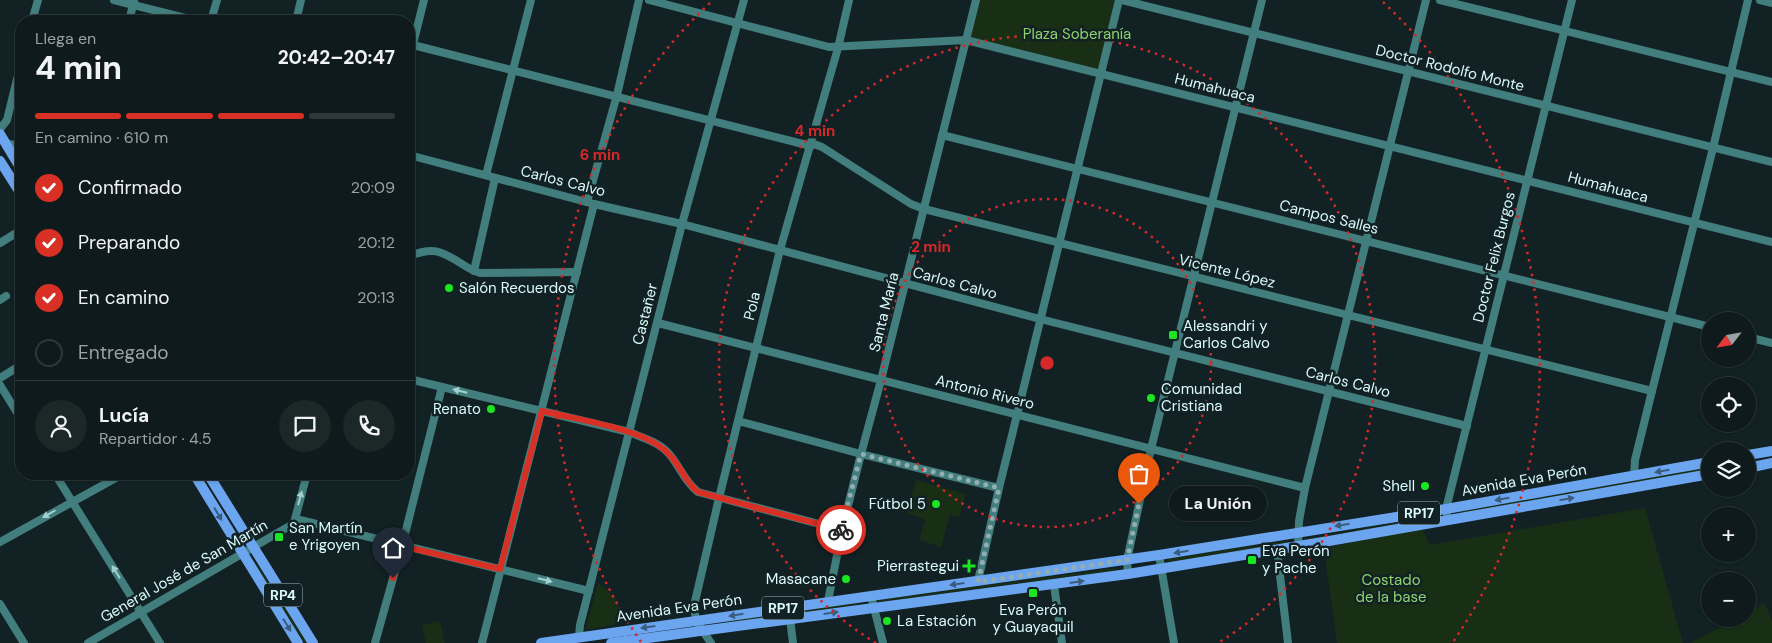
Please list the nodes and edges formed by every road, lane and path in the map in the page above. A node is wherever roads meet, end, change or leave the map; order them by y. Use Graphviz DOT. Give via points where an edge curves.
graph roads {
  1 [pos="38,0"];
  2 [pos="114,0"];
  3 [pos="217,0"];
  4 [pos="301,0"];
  5 [pos="424,0"];
  6 [pos="531,0"];
  7 [pos="639,0"];
  8 [pos="649,0"];
  9 [pos="744,0"];
  10 [pos="849,0"];
  11 [pos="976,0"];
  12 [pos="1120,0"];
  13 [pos="1262,0"];
  14 [pos="1426,0"];
  15 [pos="1440,0"];
  16 [pos="1572,0"];
  17 [pos="1748,0"];
  18 [pos="1760,0"];
  19 [pos="134,2"];
  20 [pos="1772,3"];
  21 [pos="34,15"];
  22 [pos="131,15"];
  23 [pos="177,15"];
  24 [pos="213,15"];
  25 [pos="297,15"];
  26 [pos="737,23"];
  27 [pos="1564,30"];
  28 [pos="1254,33"];
  29 [pos="415,36"];
  30 [pos="966,40"];
  31 [pos="415,45"];
  32 [pos="838,48"];
  33 [pos="513,70"];
  34 [pos="1409,71"];
  35 [pos="1732,72"];
  36 [pos="1101,74"];
  37 [pos="1772,82"];
  38 [pos="15,88"];
  39 [pos="617,96"];
  40 [pos="1235,106"];
  41 [pos="1546,107"];
  42 [pos="712,121"];
  43 [pos="0,130"];
  44 [pos="0,134"];
  45 [pos="942,135"];
  46 [pos="15,143"];
  47 [pos="6,144"];
  48 [pos="811,144"];
  49 [pos="1389,146"];
  50 [pos="1713,148"];
  51 [pos="415,157"];
  52 [pos="15,159"];
  53 [pos="0,160"];
  54 [pos="1772,162"];
  55 [pos="1078,168"];
  56 [pos="486,175"];
  57 [pos="495,178"];
  58 [pos="1528,180"];
  59 [pos="15,184"];
  60 [pos="1212,202"];
  61 [pos="590,203"];
  62 [pos="924,209"];
  63 [pos="1694,223"];
  64 [pos="682,224"];
  65 [pos="15,234"];
  66 [pos="1367,240"];
  67 [pos="1772,242"];
  68 [pos="0,243"];
  69 [pos="1060,243"];
  70 [pos="780,250"];
  71 [pos="415,254"];
  72 [pos="474,272"];
  73 [pos="577,272"];
  74 [pos="1503,274"];
  75 [pos="1193,276"];
  76 [pos="904,284"];
  77 [pos="1349,316"];
  78 [pos="1671,317"];
  79 [pos="1040,319"];
  80 [pos="658,324"];
  81 [pos="1701,325"];
  82 [pos="1756,339"];
  83 [pos="1772,343"];
  84 [pos="756,349"];
  85 [pos="1485,349"];
  86 [pos="1175,352"];
  87 [pos="15,369"];
  88 [pos="0,378"];
  89 [pos="415,380"];
  90 [pos="882,380"];
  91 [pos="0,384"];
  92 [pos="442,387"];
  93 [pos="1652,391"];
  94 [pos="1329,392"];
  95 [pos="15,409"];
  96 [pos="542,411"];
  97 [pos="1018,414"];
  98 [pos="738,421"];
  99 [pos="1467,426"];
  100 [pos="629,432"];
  101 [pos="1150,449"];
  102 [pos="1772,451"];
  103 [pos="861,454"];
  104 [pos="1756,454"];
  105 [pos="1772,463"];
  106 [pos="1701,464"];
  107 [pos="1756,466"];
  108 [pos="1634,476"];
  109 [pos="1701,476"];
  110 [pos="59,480"];
  111 [pos="112,480"];
  112 [pos="198,480"];
  113 [pos="212,480"];
  114 [pos="305,480"];
  115 [pos="999,488"];
  116 [pos="1305,488"];
  117 [pos="719,498"];
  118 [pos="72,502"];
  119 [pos="1446,509"];
  120 [pos="1448,520"];
  121 [pos="294,523"];
  122 [pos="842,530"];
  123 [pos="1298,532"];
  124 [pos="0,542"];
  125 [pos="402,546"];
  126 [pos="1298,546"];
  127 [pos="254,548"];
  128 [pos="1277,550"];
  129 [pos="243,554"];
  130 [pos="1159,555"];
  131 [pos="1127,560"];
  132 [pos="500,569"];
  133 [pos="1162,569"];
  134 [pos="1128,574"];
  135 [pos="978,582"];
  136 [pos="1054,585"];
  137 [pos="589,591"];
  138 [pos="871,596"];
  139 [pos="828,601"];
  140 [pos="0,604"];
  141 [pos="872,608"];
  142 [pos="141,612"];
  143 [pos="790,619"];
  144 [pos="696,621"];
  145 [pos="703,632"];
  146 [pos="580,636"];
  147 [pos="24,643"];
  148 [pos="88,643"];
  149 [pos="160,643"];
  150 [pos="298,643"];
  151 [pos="313,643"];
  152 [pos="375,643"];
  153 [pos="482,643"];
  154 [pos="541,643"];
  155 [pos="611,643"];
  156 [pos="711,643"];
  157 [pos="794,643"];
  158 [pos="883,643"];
  159 [pos="1062,643"];
  160 [pos="1174,643"];
  161 [pos="1288,643"];
  1 -- 21 [label="street"];
  2 -- 19 [label="street"];
  3 -- 24 [label="street"];
  4 -- 25 [label="street"];
  5 -- 29 [label="street"];
  6 -- 33 [label="street"];
  7 -- 39 [label="street"];
  8 -- 26 [label="street, Humahuaca"];
  9 -- 26 [label="street, Castañer"];
  10 -- 32 [label="street, Pola"];
  11 -- 30 [label="street, Santa María"];
  12 -- 28 [label="street, Doctor Rodolfo Monte"];
  12 -- 36 [label="street"];
  13 -- 28 [label="street"];
  14 -- 34 [label="street"];
  15 -- 27 [label="street"];
  16 -- 27 [label="street, Doctor Felix Burgos"];
  17 -- 35 [label="street"];
  18 -- 20 [label="street"];
  19 -- 22 [label="street"];
  19 -- 23 [label="street"];
  26 -- 32 [label="street, Humahuaca"];
  26 -- 42 [label="street, Castañer"];
  27 -- 35 [label="street"];
  27 -- 41 [label="street, Doctor Felix Burgos"];
  28 -- 34 [label="street, Doctor Rodolfo Monte"];
  28 -- 40 [label="street"];
  30 -- 32 [label="street, Humahuaca"];
  30 -- 36 [label="street, Humahuaca"];
  30 -- 45 [label="street, Santa María"];
  31 -- 33 [label="street, Vicente López"];
  32 -- 48 [label="street, Pola"];
  33 -- 39 [label="street, Vicente López"];
  33 -- 56 [label="street"];
  34 -- 41 [label="street, Doctor Rodolfo Monte"];
  34 -- 49 [label="street"];
  35 -- 37 [label="street"];
  35 -- 50 [label="street"];
  36 -- 40 [label="street, Humahuaca"];
  36 -- 55 [label="street"];
  38 -- 43 [label="street" via="7,120"];
  39 -- 42 [label="street, Vicente López"];
  39 -- 61 [label="street"];
  40 -- 49 [label="street, Humahuaca"];
  40 -- 60 [label="street"];
  41 -- 50 [label="street, Doctor Rodolfo Monte"];
  41 -- 58 [label="street, Doctor Felix Burgos"];
  42 -- 48 [label="street, Vicente López"];
  42 -- 64 [label="street, Castañer"];
  44 -- 47 [label="main road"];
  45 -- 55 [label="street, Campos Salles"];
  45 -- 62 [label="street, Santa María"];
  46 -- 47 [label="street"];
  47 -- 52 [label="main road"];
  48 -- 62 [label="street, Vicente López" via="822,147"];
  48 -- 70 [label="street, Pola"];
  49 -- 58 [label="street, Humahuaca"];
  49 -- 66 [label="street"];
  50 -- 54 [label="street, Doctor Rodolfo Monte"];
  50 -- 63 [label="street"];
  51 -- 56 [label="street, Carlos Calvo"];
  53 -- 59 [label="main road"];
  55 -- 60 [label="street, Campos Salles"];
  55 -- 69 [label="street"];
  56 -- 57 [label="street, Carlos Calvo"];
  57 -- 61 [label="street, Carlos Calvo"];
  57 -- 72 [label="street"];
  58 -- 63 [label="street, Humahuaca"];
  58 -- 74 [label="street, Doctor Felix Burgos"];
  60 -- 66 [label="street, Campos Salles"];
  60 -- 75 [label="street"];
  61 -- 64 [label="street, Carlos Calvo"];
  61 -- 73 [label="street"];
  62 -- 69 [label="street, Vicente López"];
  62 -- 76 [label="street, Santa María"];
  63 -- 67 [label="street, Humahuaca"];
  63 -- 78 [label="street"];
  64 -- 70 [label="street, Carlos Calvo"];
  64 -- 80 [label="street, Castañer"];
  65 -- 68 [label="street"];
  66 -- 74 [label="street, Campos Salles"];
  66 -- 77 [label="street"];
  69 -- 75 [label="street, Vicente López"];
  69 -- 79 [label="street"];
  70 -- 76 [label="street, Carlos Calvo"];
  70 -- 84 [label="street, Pola"];
  71 -- 72 [label="street" via="436,251"];
  72 -- 73 [label="street"];
  73 -- 96 [label="street"];
  74 -- 78 [label="street, Campos Salles"];
  74 -- 85 [label="street, Doctor Felix Burgos"];
  75 -- 77 [label="street, Vicente López"];
  75 -- 86 [label="street"];
  76 -- 79 [label="street, Carlos Calvo"];
  76 -- 90 [label="street, Santa María"];
  77 -- 85 [label="street, Vicente López"];
  77 -- 94 [label="street"];
  78 -- 81 [label="street, Campos Salles"];
  78 -- 93 [label="street"];
  79 -- 86 [label="street, Carlos Calvo"];
  79 -- 97 [label="street"];
  80 -- 84 [label="street, Antonio Rivero"];
  80 -- 100 [label="street, Castañer"];
  82 -- 83 [label="street"];
  84 -- 90 [label="street, Antonio Rivero"];
  84 -- 98 [label="street, Pola"];
  85 -- 93 [label="street, Vicente López"];
  85 -- 99 [label="street, Doctor Felix Burgos"];
  86 -- 94 [label="street, Carlos Calvo"];
  86 -- 101 [label="street"];
  87 -- 88 [label="street"];
  89 -- 92 [label="street"];
  90 -- 97 [label="street, Antonio Rivero"];
  90 -- 103 [label="street, Santa María"];
  91 -- 95 [label="street"];
  96 -- 92 [label="street, one-way"];
  92 -- 125 [label="street"];
  93 -- 108 [label="street"];
  94 -- 99 [label="street, Carlos Calvo"];
  94 -- 116 [label="street"];
  96 -- 100 [label="street"];
  96 -- 132 [label="street"];
  97 -- 101 [label="street, Antonio Rivero"];
  97 -- 115 [label="street"];
  98 -- 103 [label="street"];
  98 -- 117 [label="street, Pola"];
  99 -- 119 [label="street, Doctor Felix Burgos"];
  100 -- 117 [label="street" via="669,453 698,492"];
  100 -- 137 [label="street, Castañer"];
  101 -- 116 [label="street, Antonio Rivero"];
  101 -- 131 [label="street"];
  102 -- 104 [label="main road"];
  103 -- 115 [label="street"];
  103 -- 122 [label="street, Santa María"];
  105 -- 107 [label="main road"];
  106 -- 108 [label="main road, Avenida Eva Perón / RP17, one-way"];
  108 -- 119 [label="main road, Avenida Eva Perón / RP17, one-way"];
  120 -- 109 [label="main road, Avenida Eva Perón / RP17, one-way"];
  110 -- 118 [label="street"];
  111 -- 118 [label="street"];
  112 -- 129 [label="main road, RP4, one-way"];
  113 -- 127 [label="main road, RP4"];
  121 -- 114 [label="street, one-way"];
  115 -- 135 [label="street"];
  116 -- 123 [label="street"];
  117 -- 122 [label="street"];
  117 -- 144 [label="street, Pola" via="694,606"];
  118 -- 124 [label="street, one-way"];
  142 -- 118 [label="street, one-way"];
  119 -- 120 [label="street, Doctor Felix Burgos"];
  119 -- 123 [label="main road, Avenida Eva Perón / RP17, one-way"];
  120 -- 126 [label="main road, Avenida Eva Perón / RP17"];
  121 -- 125 [label="street" via="300,520"];
  121 -- 127 [label="street, General José de San Martín"];
  122 -- 139 [label="street, Santa María"];
  123 -- 126 [label="street"];
  123 -- 130 [label="main road, Avenida Eva Perón / RP17, one-way"];
  125 -- 132 [label="street"];
  125 -- 152 [label="street"];
  126 -- 128 [label="main road, Avenida Eva Perón / RP17"];
  127 -- 129 [label="street, General José de San Martín"];
  127 -- 151 [label="main road, RP4"];
  128 -- 133 [label="main road, Avenida Eva Perón / RP17"];
  128 -- 161 [label="street"];
  129 -- 142 [label="street, General José de San Martín"];
  129 -- 150 [label="main road, RP4, one-way"];
  130 -- 131 [label="main road, Avenida Eva Perón / RP17"];
  130 -- 133 [label="street"];
  131 -- 134 [label="street"];
  131 -- 135 [label="main road, Avenida Eva Perón / RP17"];
  132 -- 137 [label="street, one-way"];
  132 -- 153 [label="street"];
  133 -- 134 [label="main road, Avenida Eva Perón / RP17"];
  133 -- 160 [label="street"];
  136 -- 134 [label="main road, Avenida Eva Perón / RP17, one-way"];
  135 -- 138 [label="main road, Avenida Eva Perón / RP17, one-way"];
  136 -- 141 [label="main road, Avenida Eva Perón / RP17"];
  136 -- 159 [label="street"];
  137 -- 146 [label="street, Castañer"];
  138 -- 139 [label="main road, Avenida Eva Perón / RP17"];
  138 -- 141 [label="street"];
  139 -- 144 [label="main road, Avenida Eva Perón / RP17, one-way"];
  140 -- 147 [label="street"];
  143 -- 141 [label="main road, Avenida Eva Perón / RP17, one-way"];
  141 -- 158 [label="street"];
  142 -- 148 [label="street, General José de San Martín"];
  142 -- 149 [label="street"];
  143 -- 145 [label="main road, Avenida Eva Perón / RP17"];
  143 -- 157 [label="street"];
  144 -- 145 [label="street"];
  144 -- 146 [label="main road, Avenida Eva Perón / RP17, one-way"];
  145 -- 155 [label="main road, Avenida Eva Perón / RP17"];
  145 -- 156 [label="street"];
  146 -- 154 [label="main road, Avenida Eva Perón / RP17"];
}
